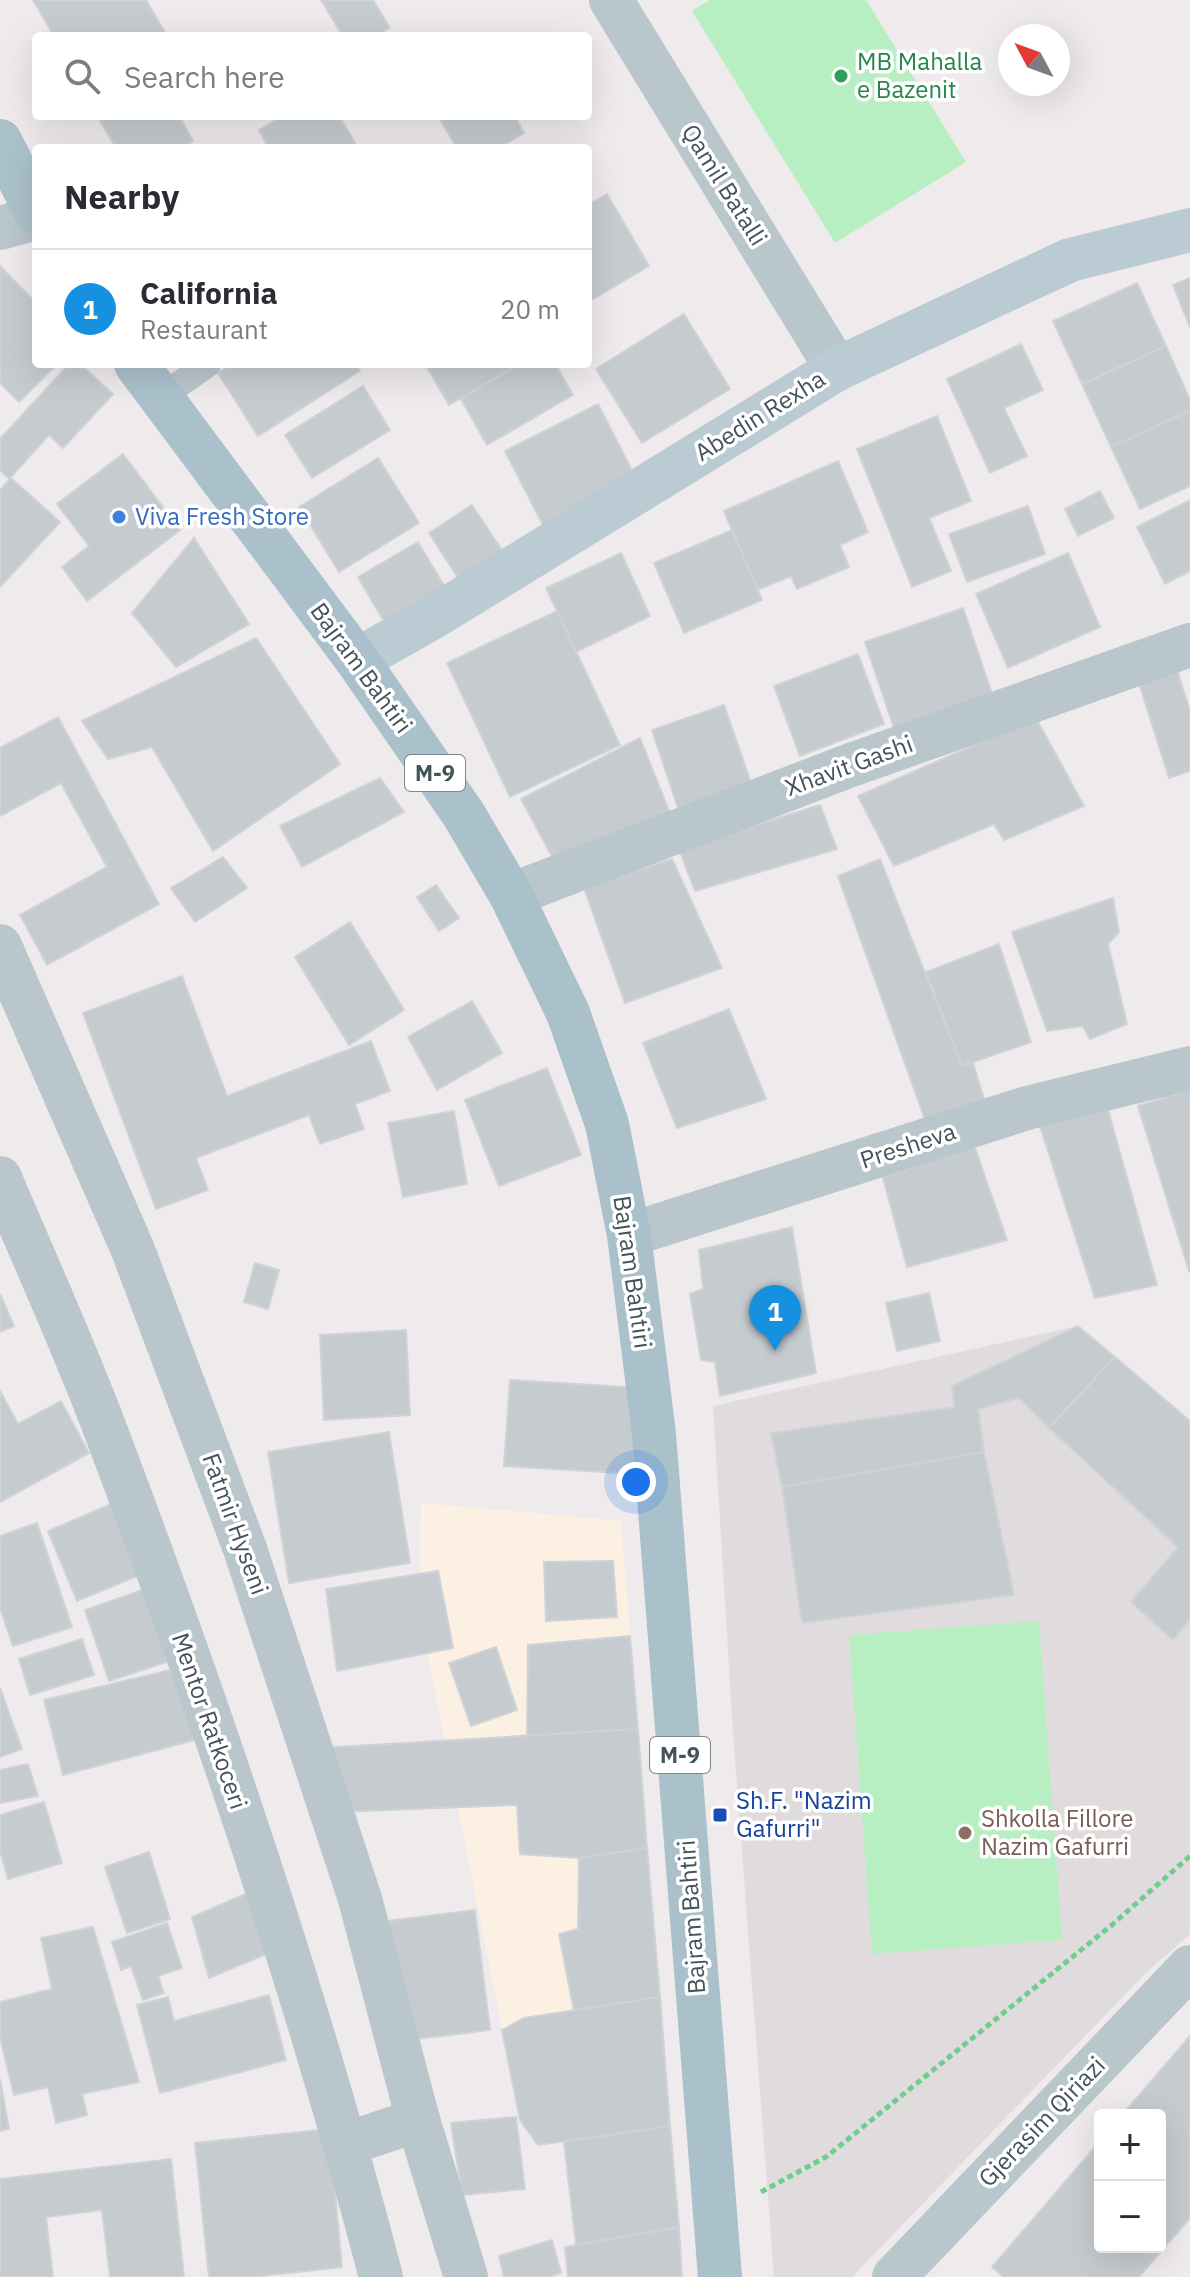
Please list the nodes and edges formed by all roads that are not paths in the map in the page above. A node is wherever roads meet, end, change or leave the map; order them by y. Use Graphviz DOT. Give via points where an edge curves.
graph roads {
  1 [pos="611,0"];
  2 [pos="0,141"];
  3 [pos="32,204"];
  4 [pos="32,219"];
  5 [pos="0,228"];
  6 [pos="1190,230"];
  7 [pos="193,368"];
  8 [pos="837,369"];
  9 [pos="149,380"];
  10 [pos="1190,645"];
  11 [pos="357,660"];
  12 [pos="511,895"];
  13 [pos="0,946"];
  14 [pos="1190,1068"];
  15 [pos="0,1178"];
  16 [pos="629,1235"];
  17 [pos="1190,1967"];
  18 [pos="418,2120"];
  19 [pos="346,2144"];
  20 [pos="381,2277"];
  21 [pos="466,2277"];
  22 [pos="720,2277"];
  23 [pos="894,2277"];
  1 -- 8 [label="street, Qamil Batalli"];
  2 -- 3 [label="main road"];
  4 -- 5 [label="street"];
  6 -- 8 [label="street, Abedin Rexha" via="1070,260"];
  7 -- 9 [label="lane, Bajram Bahtiri"];
  8 -- 11 [label="street, Abedin Rexha"];
  9 -- 11 [label="main road, Bajram Bahtiri / M-9"];
  10 -- 12 [label="street, Xhavit Gashi" via="851,765"];
  11 -- 12 [label="main road, Bajram Bahtiri / M-9" via="464,815"];
  12 -- 16 [label="main road, Bajram Bahtiri / M-9" via="568,1013 602,1110"];
  13 -- 18 [label="street, Fatmir Hyseni" via="133,1250 245,1549 360,1899"];
  14 -- 16 [label="street, Presheva" via="1027,1108"];
  15 -- 19 [label="street, Mentor Ratkoceri" via="104,1426 209,1714"];
  16 -- 22 [label="main road, Bajram Bahtiri / M-9" via="654,1434"];
  17 -- 23 [label="street, Gjerasim Qiriazi"];
  18 -- 19 [label="street"];
  18 -- 21 [label="street, Fatmir Hyseni"];
  19 -- 20 [label="street, Mentor Ratkoceri"];
}
